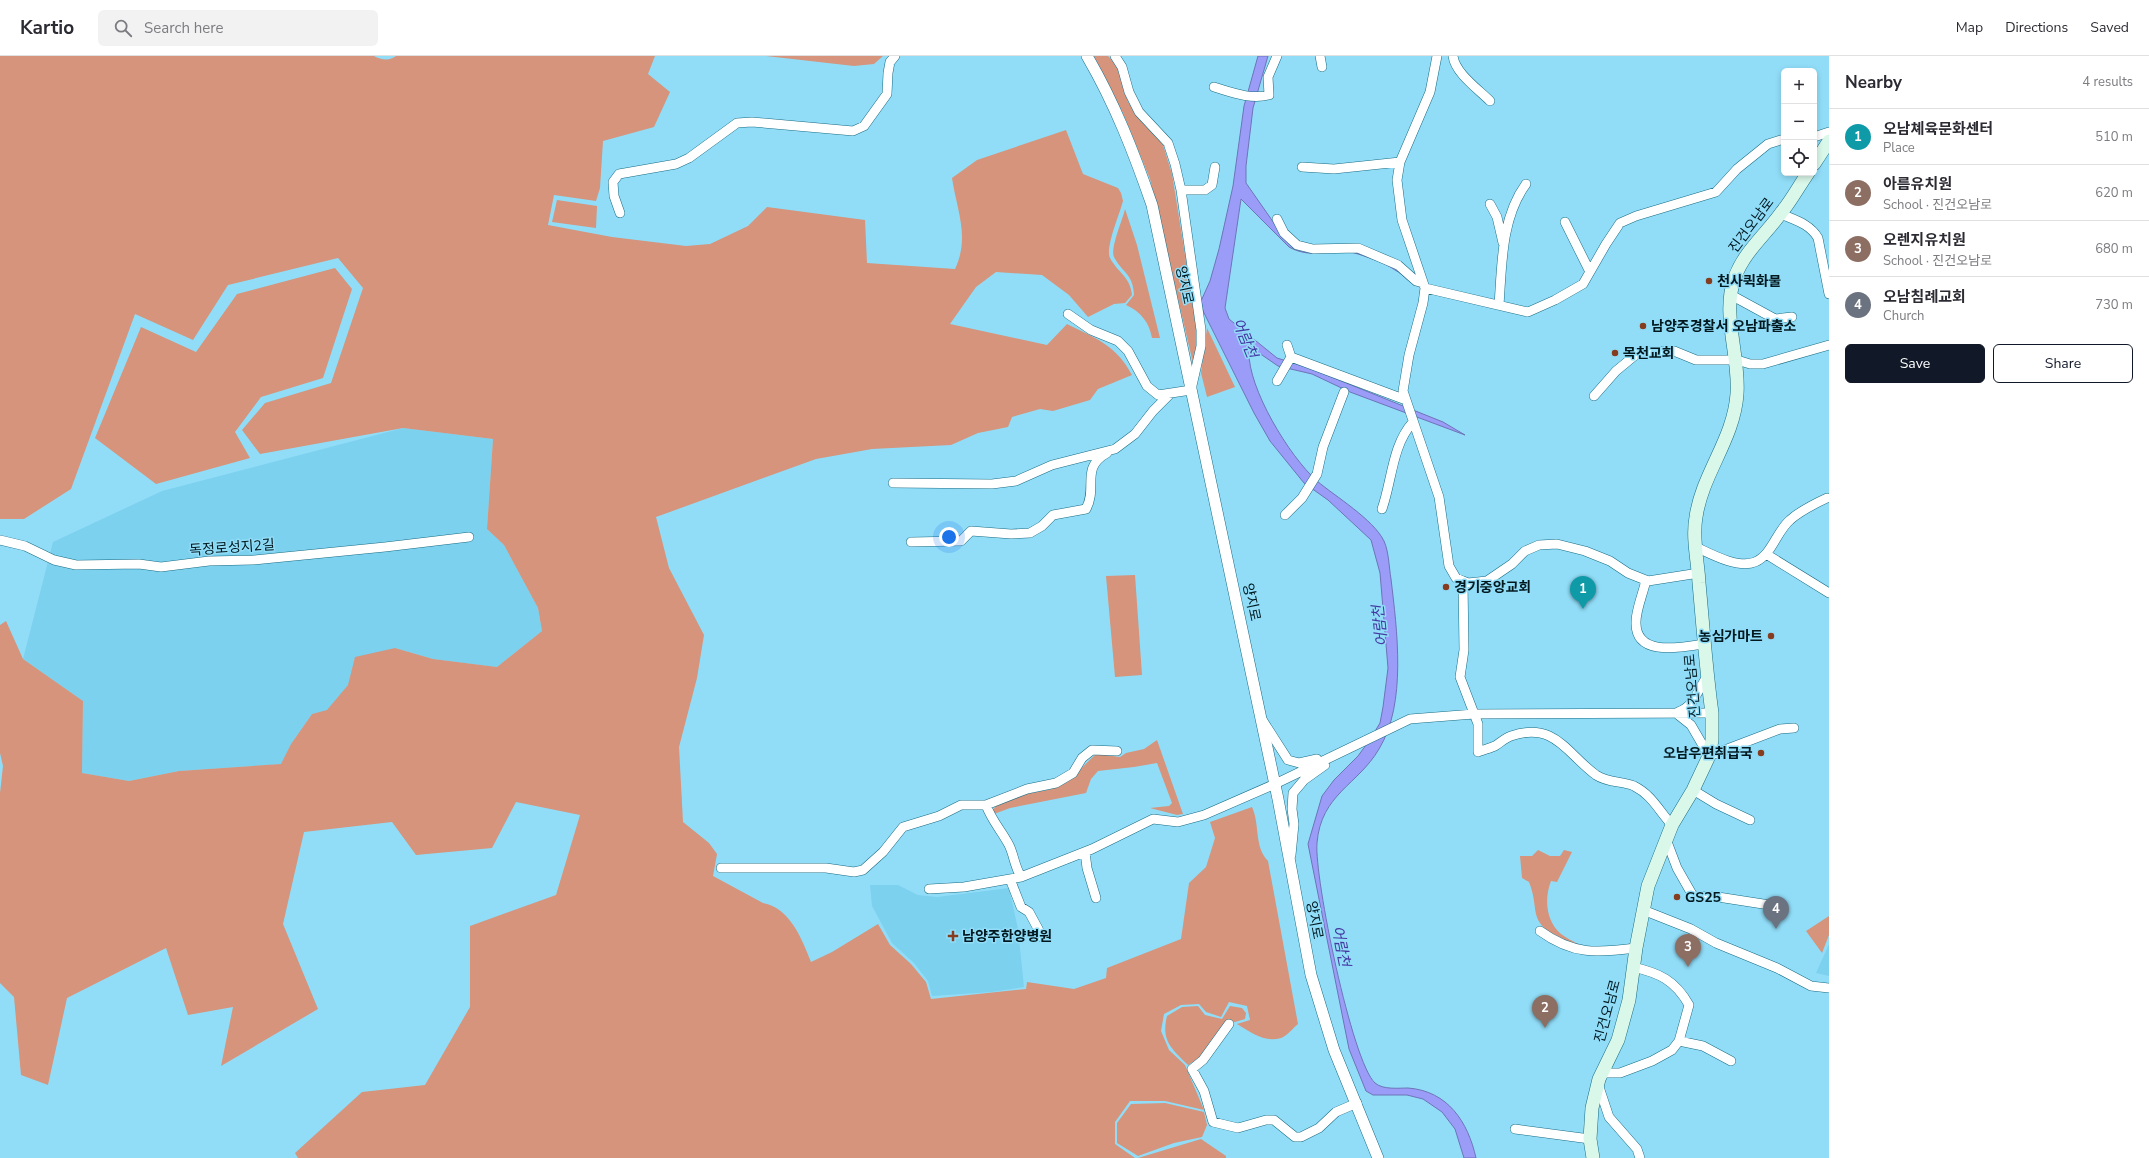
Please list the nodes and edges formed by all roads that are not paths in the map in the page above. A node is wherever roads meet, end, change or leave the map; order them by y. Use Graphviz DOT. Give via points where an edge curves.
graph roads {
  1 [pos="895,56"];
  2 [pos="1087,56"];
  3 [pos="1115,56"];
  4 [pos="1277,56"];
  5 [pos="1320,56"];
  6 [pos="1437,56"];
  7 [pos="1453,56"];
  8 [pos="1322,67"];
  9 [pos="1214,86"];
  10 [pos="1490,101"];
  11 [pos="1829,132"];
  12 [pos="1817,136"];
  13 [pos="1781,139"];
  14 [pos="1829,141"];
  15 [pos="1817,159"];
  16 [pos="1400,162"];
  17 [pos="1215,167"];
  18 [pos="1302,167"];
  19 [pos="1806,176"];
  20 [pos="1526,184"];
  21 [pos="1181,190"];
  22 [pos="1490,204"];
  23 [pos="620,213"];
  24 [pos="1781,214"];
  25 [pos="1277,219"];
  26 [pos="1565,222"];
  27 [pos="1503,244"];
  28 [pos="1590,272"];
  29 [pos="1424,285"];
  30 [pos="1829,294"];
  31 [pos="1730,295"];
  32 [pos="1498,306"];
  33 [pos="1068,314"];
  34 [pos="1792,317"];
  35 [pos="1287,345"];
  36 [pos="1829,345"];
  37 [pos="1291,357"];
  38 [pos="1736,360"];
  39 [pos="1277,381"];
  40 [pos="1191,390"];
  41 [pos="1344,392"];
  42 [pos="1169,395"];
  43 [pos="1594,396"];
  44 [pos="1406,400"];
  45 [pos="1412,420"];
  46 [pos="1115,449"];
  47 [pos="893,483"];
  48 [pos="1827,498"];
  49 [pos="1382,509"];
  50 [pos="1284,515"];
  51 [pos="469,537"];
  52 [pos="0,540"];
  53 [pos="911,542"];
  54 [pos="1696,547"];
  55 [pos="1766,554"];
  56 [pos="1699,573"];
  57 [pos="1646,580"];
  58 [pos="1463,581"];
  59 [pos="1829,593"];
  60 [pos="1704,644"];
  61 [pos="1707,677"];
  62 [pos="1675,713"];
  63 [pos="1712,713"];
  64 [pos="1474,714"];
  65 [pos="1261,716"];
  66 [pos="1794,728"];
  67 [pos="1344,751"];
  68 [pos="1117,752"];
  69 [pos="1710,756"];
  70 [pos="1275,784"];
  71 [pos="1693,790"];
  72 [pos="986,805"];
  73 [pos="1750,820"];
  74 [pos="1672,825"];
  75 [pos="1666,839"];
  76 [pos="1085,852"];
  77 [pos="1290,866"];
  78 [pos="721,868"];
  79 [pos="1021,877"];
  80 [pos="1010,879"];
  81 [pos="929,889"];
  82 [pos="1096,898"];
  83 [pos="1776,906"];
  84 [pos="1643,910"];
  85 [pos="1540,931"];
  86 [pos="1043,938"];
  87 [pos="1636,948"];
  88 [pos="1633,967"];
  89 [pos="1829,988"];
  90 [pos="1229,1024"];
  91 [pos="1679,1041"];
  92 [pos="1731,1061"];
  93 [pos="1600,1079"];
  94 [pos="1357,1104"];
  95 [pos="1515,1129"];
  96 [pos="1590,1139"];
  97 [pos="1378,1158"];
  98 [pos="1593,1158"];
  99 [pos="1640,1158"];
  1 -- 23 [label="street" via="890,62 887,94 864,126 853,131 752,122 737,123 689,158 676,164 620,174 613,182 614,196"];
  2 -- 40 [label="street, 양지로" via="1118,115 1152,205"];
  3 -- 21 [label="street" via="1122,67 1129,92 1139,112 1168,143"];
  4 -- 9 [label="street" via="1268,78 1269,95 1242,95"];
  5 -- 8 [label="street"];
  6 -- 16 [label="street" via="1430,92"];
  7 -- 10 [label="street" via="1459,70"];
  11 -- 12 [label="street"];
  13 -- 28 [label="street" via="1761,149 1737,169 1716,192 1620,223"];
  14 -- 15 [label="main road"];
  16 -- 18 [label="street" via="1334,169"];
  16 -- 29 [label="street" via="1397,180 1402,220"];
  17 -- 21 [label="street" via="1215,179 1206,190"];
  19 -- 24 [label="main road, 진건오남로"];
  20 -- 27 [label="street" via="1518,195"];
  21 -- 40 [label="street" via="1201,330 1201,346"];
  22 -- 27 [label="street" via="1497,217"];
  24 -- 30 [label="street" via="1813,230 1818,238"];
  24 -- 31 [label="main road, 진건오남로" via="1740,266 1734,277"];
  25 -- 29 [label="street" via="1284,233 1297,245 1313,249 1358,248 1398,266"];
  26 -- 28 [label="street"];
  27 -- 32 [label="street"];
  28 -- 32 [label="street" via="1583,284 1528,312"];
  29 -- 32 [label="street"];
  29 -- 44 [label="street" via="1423,303 1403,381"];
  31 -- 34 [label="street" via="1775,319"];
  31 -- 38 [label="main road, 진건오남로"];
  33 -- 42 [label="street" via="1091,330 1118,341 1128,351 1147,386 1158,396"];
  35 -- 37 [label="street"];
  36 -- 38 [label="street" via="1763,364"];
  37 -- 39 [label="street"];
  37 -- 44 [label="street"];
  38 -- 43 [label="street" via="1696,360 1674,351 1639,352 1616,371"];
  38 -- 54 [label="main road, 진건오남로" via="1738,393 1735,414 1699,502"];
  40 -- 42 [label="street"];
  40 -- 65 [label="street, 양지로"];
  41 -- 50 [label="street" via="1323,447 1316,474 1306,492"];
  42 -- 46 [label="street" via="1153,410 1135,434"];
  44 -- 45 [label="street"];
  45 -- 49 [label="street" via="1400,443"];
  45 -- 58 [label="street" via="1439,497 1449,566 1456,578"];
  46 -- 47 [label="street" via="1052,465 1016,481 992,484"];
  46 -- 53 [label="street" via="1097,459 1091,468 1091,500 1086,509 1053,515 1030,533 971,531 961,541"];
  48 -- 55 [label="street" via="1789,520"];
  51 -- 52 [label="street, 독정로성지2길" via="371,549 161,567 139,564 76,565 54,560 25,546"];
  54 -- 55 [label="street" via="1735,563 1754,563"];
  54 -- 56 [label="main road, 진건오남로"];
  55 -- 59 [label="street"];
  56 -- 57 [label="street"];
  56 -- 60 [label="main road, 진건오남로"];
  57 -- 58 [label="street" via="1628,573 1610,560 1556,544 1539,545 1525,551 1512,564 1487,581"];
  57 -- 60 [label="street" via="1636,624 1638,635 1643,641 1653,648"];
  58 -- 64 [label="street" via="1464,650 1460,677"];
  60 -- 61 [label="main road, 진건오남로"];
  61 -- 62 [label="street" via="1698,689 1692,704"];
  61 -- 63 [label="main road, 진건오남로"];
  62 -- 63 [label="street"];
  62 -- 64 [label="street"];
  62 -- 69 [label="street" via="1692,725"];
  63 -- 69 [label="main road, 진건오남로"];
  64 -- 67 [label="street" via="1410,719"];
  64 -- 74 [label="street" via="1478,724 1478,752 1510,736 1530,732 1547,735 1565,744 1596,775 1609,781 1630,784 1646,793"];
  65 -- 67 [label="street" via="1285,757 1292,762 1306,762"];
  65 -- 70 [label="street, 양지로"];
  66 -- 69 [label="street" via="1780,729"];
  67 -- 70 [label="street"];
  67 -- 77 [label="street" via="1304,780 1293,793 1294,824"];
  68 -- 72 [label="street" via="1092,750 1082,758 1073,773 1065,778"];
  69 -- 71 [label="main road, 진건오남로"];
  70 -- 76 [label="street" via="1214,811 1178,822 1153,819"];
  70 -- 77 [label="street, 양지로"];
  71 -- 73 [label="street"];
  71 -- 74 [label="main road, 진건오남로"];
  72 -- 78 [label="street" via="961,805 939,816 903,827 883,852 863,870 854,872 826,868"];
  72 -- 79 [label="street" via="992,820 1010,847 1014,864"];
  74 -- 75 [label="main road, 진건오남로"];
  75 -- 83 [label="street" via="1677,868 1693,896"];
  75 -- 84 [label="main road, 진건오남로" via="1648,886"];
  76 -- 79 [label="street"];
  76 -- 82 [label="street"];
  77 -- 94 [label="street, 양지로" via="1314,988 1334,1050"];
  79 -- 80 [label="street"];
  80 -- 81 [label="street" via="964,887"];
  80 -- 86 [label="street" via="1021,907 1029,912"];
  84 -- 87 [label="main road, 진건오남로"];
  84 -- 89 [label="street" via="1691,929 1811,986"];
  85 -- 87 [label="street" via="1563,946 1579,950 1608,952"];
  87 -- 88 [label="main road, 진건오남로"];
  88 -- 91 [label="street" via="1656,973 1682,992 1689,1005"];
  88 -- 93 [label="main road, 진건오남로" via="1629,1000 1618,1040"];
  90 -- 94 [label="street" via="1203,1060 1192,1069 1204,1091 1213,1122 1238,1128 1274,1120 1295,1137 1302,1137 1319,1128 1336,1112"];
  91 -- 92 [label="street" via="1703,1046"];
  91 -- 93 [label="street" via="1672,1050 1652,1061"];
  93 -- 96 [label="main road, 진건오남로" via="1592,1108"];
  93 -- 99 [label="street" via="1609,1117 1637,1149"];
  94 -- 97 [label="street, 양지로"];
  95 -- 96 [label="street"];
  96 -- 98 [label="main road, 진건오남로"];
}
